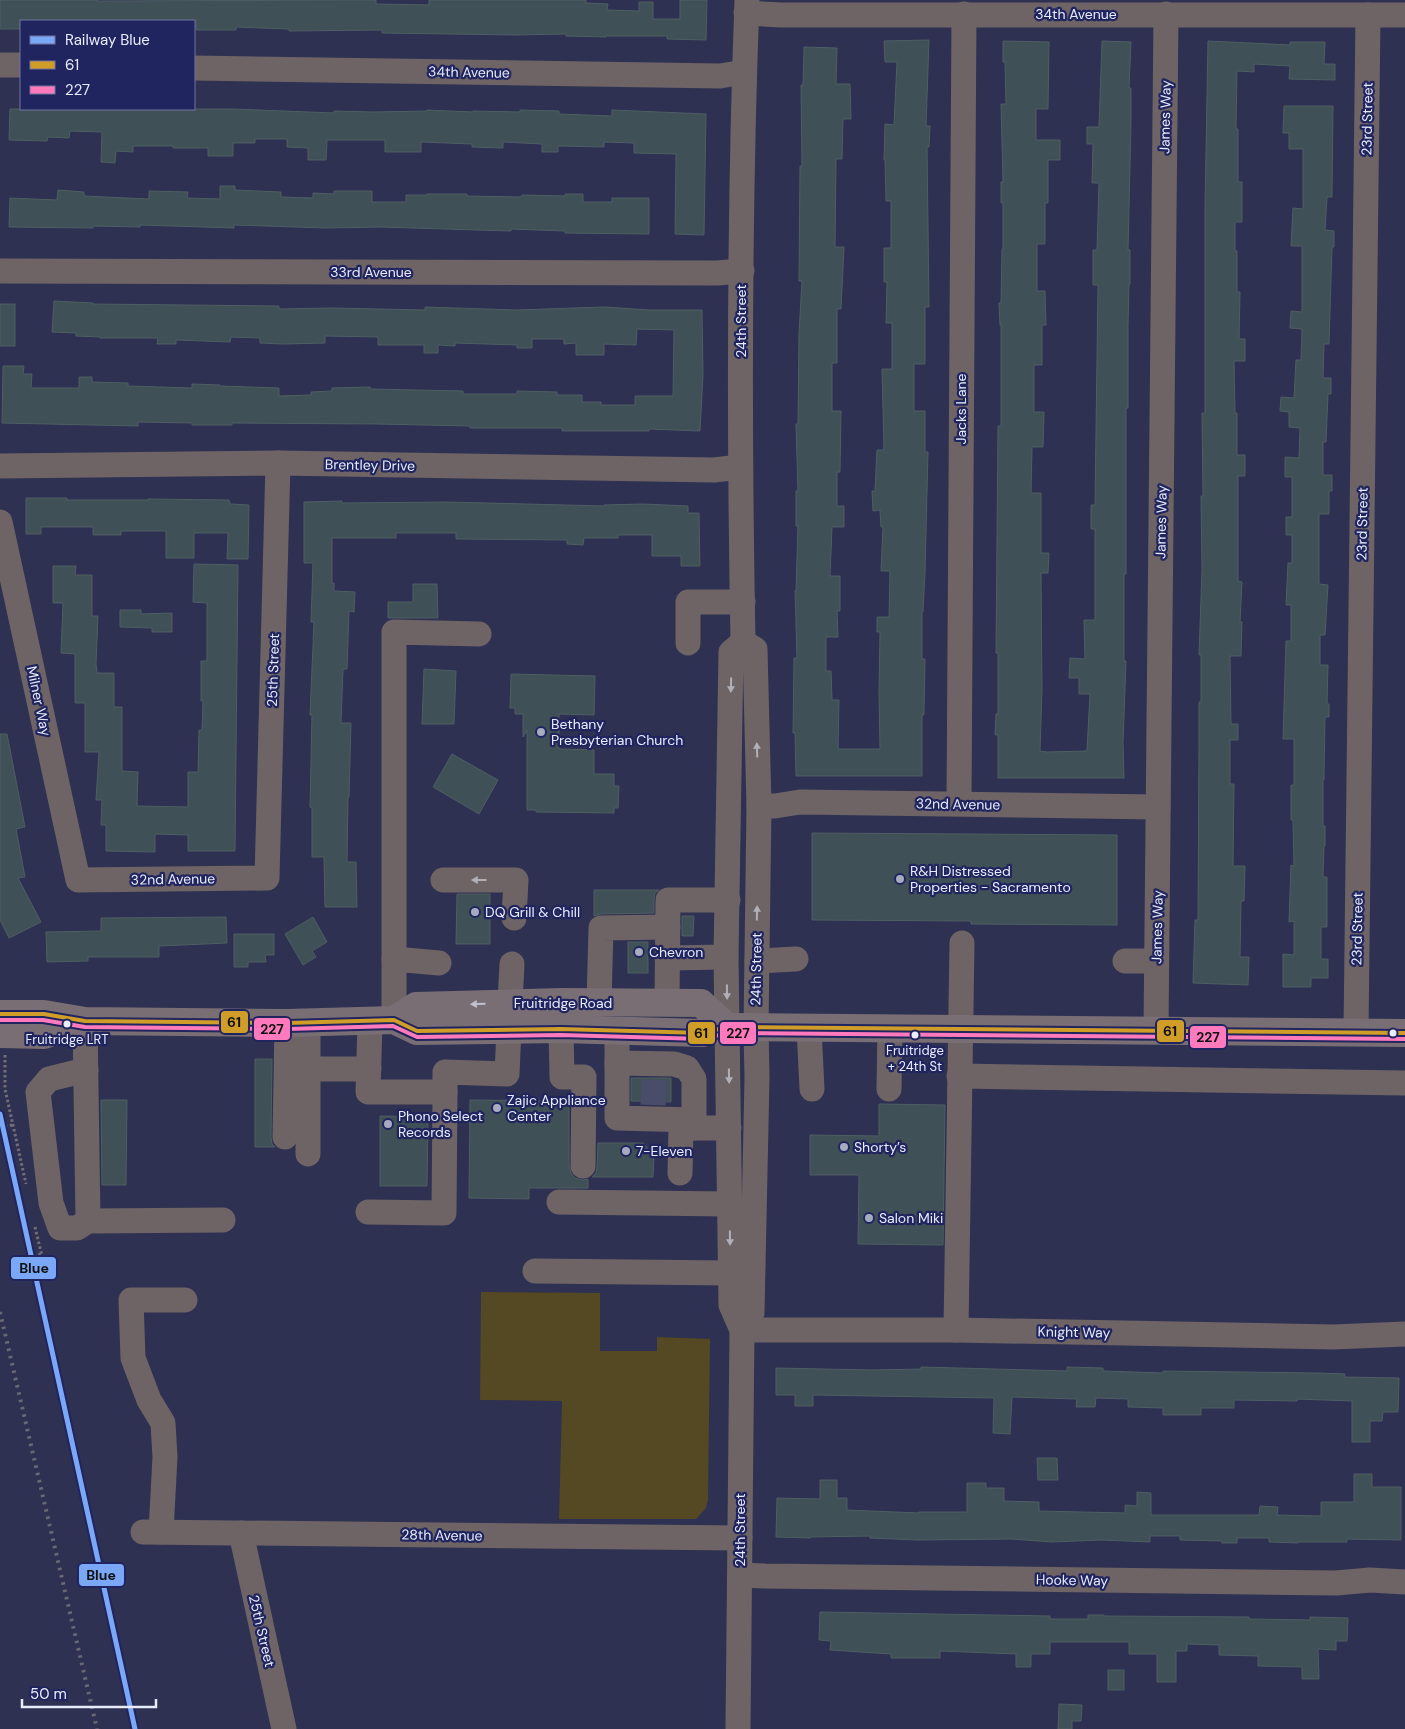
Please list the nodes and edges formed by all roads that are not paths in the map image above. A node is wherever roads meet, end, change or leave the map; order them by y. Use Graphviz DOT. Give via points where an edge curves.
graph roads {
  1 [pos="747,6"];
  2 [pos="964,14"];
  3 [pos="1166,14"];
  4 [pos="1368,15"];
  5 [pos="1405,15"];
  6 [pos="0,65"];
  7 [pos="20,65"];
  8 [pos="195,68"];
  9 [pos="744,72"];
  10 [pos="0,271"];
  11 [pos="742,271"];
  12 [pos="278,463"];
  13 [pos="0,466"];
  14 [pos="740,467"];
  15 [pos="0,522"];
  16 [pos="743,602"];
  17 [pos="479,634"];
  18 [pos="743,642"];
  19 [pos="688,643"];
  20 [pos="959,803"];
  21 [pos="759,806"];
  22 [pos="1158,807"];
  23 [pos="267,878"];
  24 [pos="78,880"];
  25 [pos="442,880"];
  26 [pos="728,900"];
  27 [pos="514,918"];
  28 [pos="668,927"];
  29 [pos="962,943"];
  30 [pos="667,958"];
  31 [pos="726,958"];
  32 [pos="394,959"];
  33 [pos="796,959"];
  34 [pos="756,961"];
  35 [pos="1156,961"];
  36 [pos="439,962"];
  37 [pos="1125,962"];
  38 [pos="512,964"];
  39 [pos="599,1003"];
  40 [pos="667,1003"];
  41 [pos="0,1014"];
  42 [pos="510,1016"];
  43 [pos="382,1020"];
  44 [pos="85,1021"];
  45 [pos="297,1023"];
  46 [pos="727,1027"];
  47 [pos="756,1028"];
  48 [pos="809,1028"];
  49 [pos="890,1028"];
  50 [pos="960,1028"];
  51 [pos="561,1029"];
  52 [pos="617,1030"];
  53 [pos="1156,1030"];
  54 [pos="1356,1032"];
  55 [pos="1405,1033"];
  56 [pos="2,1042"];
  57 [pos="617,1063"];
  58 [pos="308,1069"];
  59 [pos="369,1069"];
  60 [pos="86,1070"];
  61 [pos="960,1076"];
  62 [pos="1405,1083"];
  63 [pos="890,1088"];
  64 [pos="812,1089"];
  65 [pos="445,1092"];
  66 [pos="694,1124"];
  67 [pos="729,1128"];
  68 [pos="284,1137"];
  69 [pos="308,1154"];
  70 [pos="583,1166"];
  71 [pos="680,1172"];
  72 [pos="559,1202"];
  73 [pos="729,1204"];
  74 [pos="368,1212"];
  75 [pos="88,1220"];
  76 [pos="223,1220"];
  77 [pos="535,1271"];
  78 [pos="730,1273"];
  79 [pos="185,1300"];
  80 [pos="742,1330"];
  81 [pos="956,1330"];
  82 [pos="1405,1334"];
  83 [pos="241,1533"];
  84 [pos="740,1538"];
  85 [pos="740,1575"];
  86 [pos="1405,1582"];
  87 [pos="284,1729"];
  88 [pos="738,1729"];
  1 -- 2 [label="street, 34th Avenue" via="781,15"];
  1 -- 9 [label="street, 24th Street"];
  2 -- 3 [label="street, 34th Avenue"];
  2 -- 20 [label="street, Jacks Lane"];
  3 -- 4 [label="street, 34th Avenue"];
  3 -- 22 [label="street, James Way"];
  4 -- 5 [label="street, 34th Avenue"];
  4 -- 54 [label="street, 23rd Street"];
  6 -- 7 [label="street"];
  8 -- 9 [label="street, 34th Avenue" via="720,76"];
  9 -- 11 [label="street, 24th Street"];
  10 -- 11 [label="street, 33rd Avenue"];
  11 -- 14 [label="street, 24th Street"];
  12 -- 13 [label="street, Brentley Drive"];
  12 -- 14 [label="street, Brentley Drive" via="714,470"];
  12 -- 23 [label="street, 25th Street"];
  14 -- 16 [label="street, 24th Street"];
  15 -- 24 [label="street, Milner Way"];
  16 -- 18 [label="street, 24th Street"];
  16 -- 19 [label="street" via="688,602"];
  17 -- 32 [label="street" via="394,632"];
  21 -- 18 [label="street, 24th Street, one-way" via="754,649"];
  18 -- 26 [label="street, 24th Street, one-way" via="731,652"];
  20 -- 21 [label="street, 32nd Avenue" via="800,802"];
  20 -- 22 [label="street, 32nd Avenue"];
  34 -- 21 [label="street, 24th Street, one-way"];
  22 -- 35 [label="street, James Way"];
  23 -- 24 [label="street, 32nd Avenue"];
  27 -- 25 [label="street, one-way" via="516,880"];
  26 -- 28 [label="street" via="668,900"];
  26 -- 31 [label="street, 24th Street"];
  28 -- 30 [label="street"];
  28 -- 39 [label="street" via="601,928"];
  29 -- 50 [label="street"];
  30 -- 31 [label="street"];
  30 -- 40 [label="street"];
  31 -- 46 [label="street, 24th Street, one-way"];
  32 -- 36 [label="street"];
  32 -- 43 [label="street"];
  33 -- 34 [label="street"];
  34 -- 47 [label="street, 24th Street"];
  35 -- 37 [label="street"];
  35 -- 53 [label="street, James Way"];
  38 -- 42 [label="street"];
  39 -- 40 [label="main road, Fruitridge Road"];
  39 -- 42 [label="main road, Fruitridge Road"];
  40 -- 46 [label="main road, Fruitridge Road" via="701,1003"];
  41 -- 44 [label="main road" via="44,1014"];
  42 -- 43 [label="main road, Fruitridge Road" via="416,1006"];
  42 -- 51 [label="main road, Fruitridge Road"];
  42 -- 65 [label="street" via="507,1074 445,1072"];
  43 -- 45 [label="main road"];
  43 -- 59 [label="street"];
  44 -- 45 [label="main road"];
  44 -- 56 [label="main road" via="44,1035"];
  44 -- 60 [label="street"];
  45 -- 58 [label="street"];
  45 -- 68 [label="street"];
  46 -- 47 [label="main road, Fruitridge Road"];
  46 -- 52 [label="main road, Fruitridge Road" via="703,1033"];
  46 -- 67 [label="street, 24th Street, one-way"];
  47 -- 48 [label="main road, Fruitridge Road"];
  47 -- 80 [label="street, 24th Street" via="752,1313"];
  48 -- 49 [label="main road, Fruitridge Road"];
  48 -- 64 [label="street"];
  49 -- 50 [label="main road, Fruitridge Road"];
  49 -- 63 [label="street"];
  50 -- 53 [label="main road, Fruitridge Road"];
  50 -- 61 [label="street"];
  51 -- 52 [label="main road, Fruitridge Road"];
  51 -- 70 [label="street" via="562,1077 584,1077"];
  52 -- 57 [label="street"];
  53 -- 54 [label="main road, Fruitridge Road"];
  54 -- 55 [label="main road, Fruitridge Road"];
  57 -- 66 [label="street" via="654,1070 674,1064 688,1068 694,1079"];
  57 -- 66 [label="street" via="616,1118 653,1112"];
  58 -- 59 [label="street"];
  58 -- 69 [label="street"];
  59 -- 65 [label="street" via="368,1092"];
  60 -- 75 [label="street"];
  60 -- 75 [label="street" via="49,1080 38,1092 51,1203 60,1228 77,1228"];
  61 -- 62 [label="street"];
  61 -- 81 [label="street"];
  65 -- 74 [label="street" via="444,1213"];
  66 -- 67 [label="street"];
  66 -- 71 [label="street" via="681,1128"];
  67 -- 73 [label="street, 24th Street"];
  72 -- 73 [label="street"];
  73 -- 78 [label="street, 24th Street, one-way"];
  75 -- 76 [label="street"];
  77 -- 78 [label="street"];
  78 -- 80 [label="street, 24th Street" via="731,1305"];
  79 -- 83 [label="street, 28th Avenue" via="130,1300 134,1358 149,1400 163,1423 165,1457 152,1532"];
  80 -- 81 [label="street, Knight Way"];
  80 -- 84 [label="street, 24th Street"];
  81 -- 82 [label="street, Knight Way" via="1333,1337"];
  83 -- 84 [label="street, 28th Avenue"];
  83 -- 87 [label="street, 25th Street"];
  84 -- 85 [label="street, 24th Street"];
  85 -- 86 [label="street, Hooke Way"];
  85 -- 88 [label="street, 24th Street"];
}
